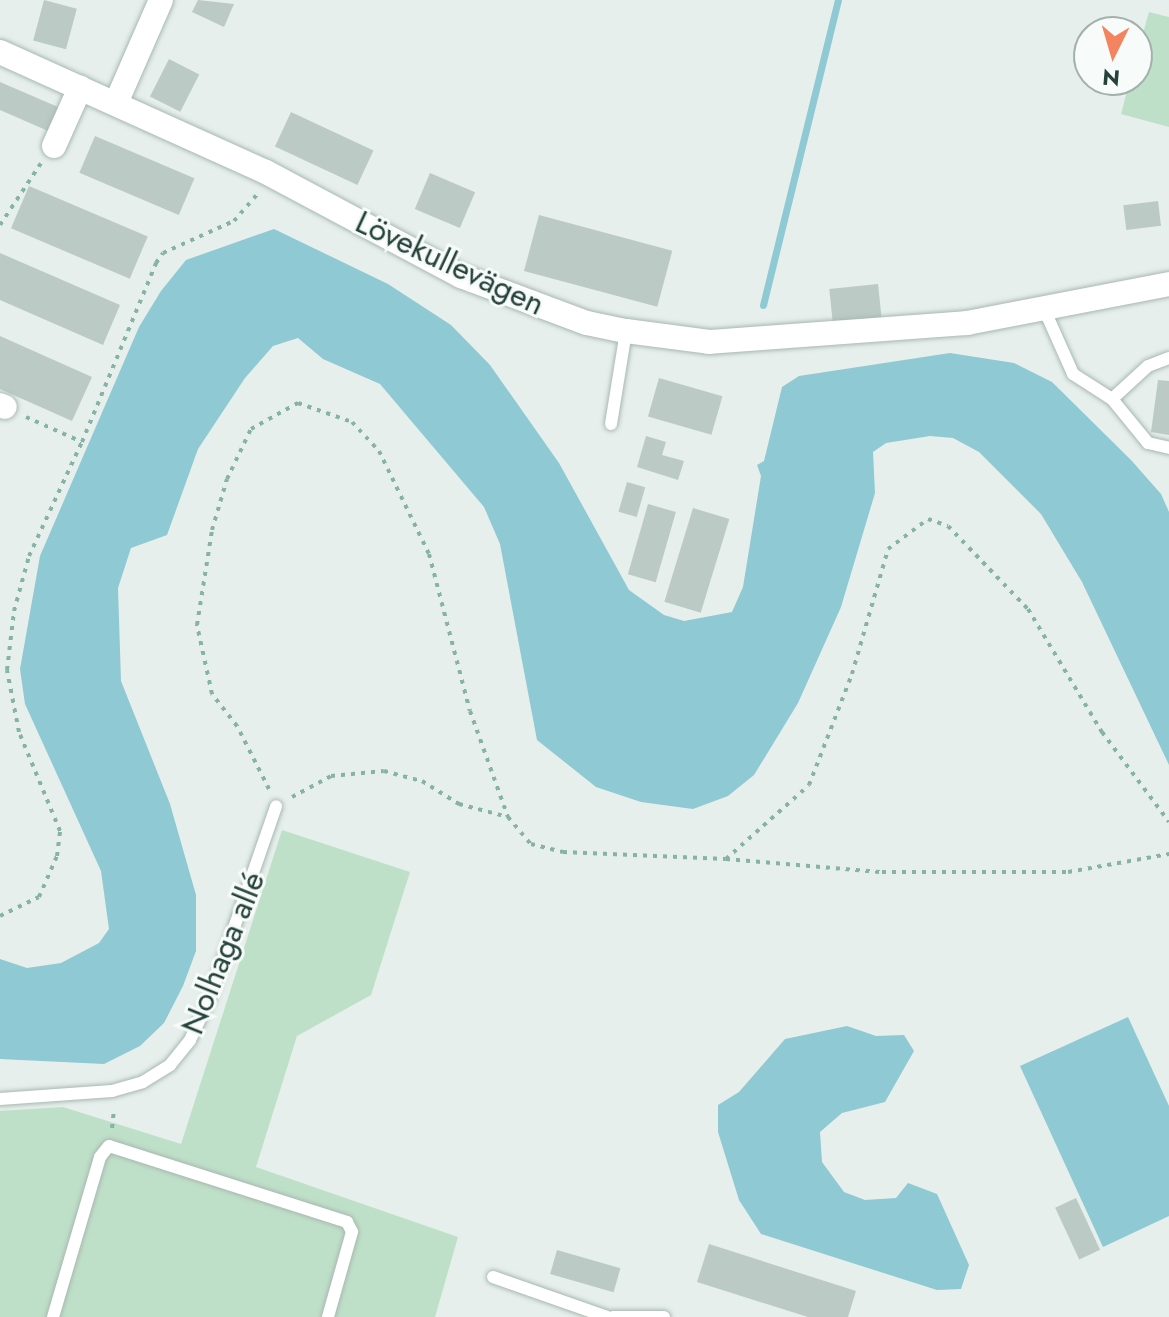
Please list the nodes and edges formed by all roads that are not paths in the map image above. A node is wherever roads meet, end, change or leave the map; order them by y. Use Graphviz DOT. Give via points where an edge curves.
graph roads {
  1 [pos="161,0"];
  2 [pos="0,52"];
  3 [pos="80,88"];
  4 [pos="116,103"];
  5 [pos="54,146"];
  6 [pos="1169,284"];
  7 [pos="1045,311"];
  8 [pos="626,331"];
  9 [pos="1169,358"];
  10 [pos="1112,399"];
  11 [pos="611,424"];
  12 [pos="1169,448"];
  13 [pos="276,806"];
  14 [pos="0,1099"];
  15 [pos="493,1277"];
  16 [pos="53,1317"];
  17 [pos="328,1317"];
  18 [pos="610,1317"];
  19 [pos="664,1317"];
  1 -- 4 [label="street"];
  2 -- 3 [label="street, Lövekullevägen"];
  3 -- 4 [label="street, Lövekullevägen"];
  3 -- 5 [label="street"];
  4 -- 8 [label="street, Lövekullevägen" via="266,172 461,276 573,318"];
  6 -- 7 [label="street, Lövekullevägen"];
  7 -- 8 [label="street, Lövekullevägen" via="758,340 709,342"];
  7 -- 10 [label="lane" via="1073,374"];
  8 -- 11 [label="lane"];
  9 -- 10 [label="lane" via="1148,366"];
  10 -- 12 [label="lane" via="1148,443"];
  13 -- 14 [label="lane, Nolhaga allé" via="259,867 190,1040 170,1065 143,1082 112,1091"];
  15 -- 18 [label="lane"];
  16 -- 17 [label="lane" via="100,1157 109,1146 347,1222 352,1232"];
  18 -- 19 [label="lane"];
}
